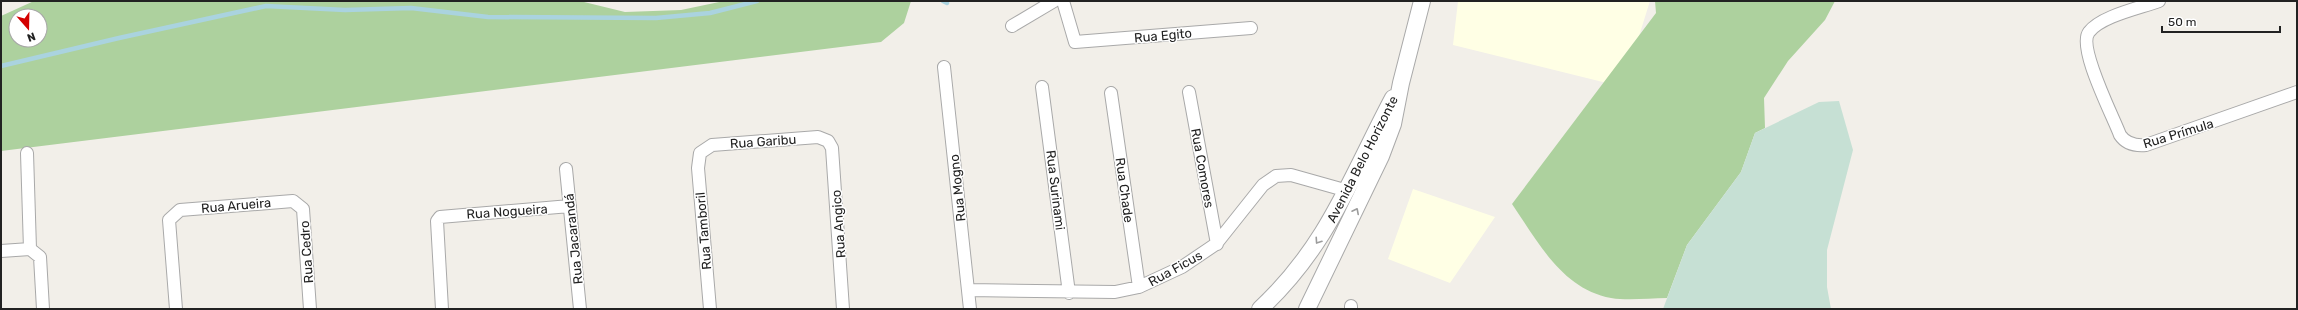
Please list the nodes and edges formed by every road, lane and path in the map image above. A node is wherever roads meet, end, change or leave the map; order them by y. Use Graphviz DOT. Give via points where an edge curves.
graph roads {
  1 [pos="1054,1"];
  2 [pos="1064,1"];
  3 [pos="1422,1"];
  4 [pos="2159,1"];
  5 [pos="1012,26"];
  6 [pos="1251,28"];
  7 [pos="944,67"];
  8 [pos="1401,82"];
  9 [pos="1042,87"];
  10 [pos="1189,92"];
  11 [pos="2297,92"];
  12 [pos="1111,93"];
  13 [pos="828,141"];
  14 [pos="28,153"];
  15 [pos="700,153"];
  16 [pos="566,169"];
  17 [pos="1348,191"];
  18 [pos="293,201"];
  19 [pos="570,206"];
  20 [pos="1217,244"];
  21 [pos="30,249"];
  22 [pos="1,251"];
  23 [pos="1139,287"];
  24 [pos="968,290"];
  25 [pos="1069,293"];
  26 [pos="43,309"];
  27 [pos="176,309"];
  28 [pos="310,309"];
  29 [pos="442,309"];
  30 [pos="580,309"];
  31 [pos="710,309"];
  32 [pos="843,309"];
  33 [pos="970,309"];
  34 [pos="1260,309"];
  35 [pos="1307,309"];
  1 -- 5 [label="street"];
  2 -- 6 [label="street, Rua Egito" via="1075,42"];
  3 -- 8 [label="street, Avenida Belo Horizonte"];
  4 -- 11 [label="street, Rua Prímula" via="2113,17 2089,32 2086,46 2092,66 2120,135 2126,142 2146,145"];
  7 -- 24 [label="street, Rua Mogno"];
  8 -- 17 [label="street, Avenida Belo Horizonte"];
  35 -- 8 [label="street, Avenida Belo Horizonte, one-way" via="1381,156 1393,124"];
  9 -- 25 [label="street, Rua Surinami"];
  10 -- 20 [label="street, Rua Comores"];
  12 -- 23 [label="street, Rua Chade"];
  13 -- 15 [label="street, Rua Garibu" via="818,137 712,145"];
  13 -- 32 [label="street, Rua Angico" via="833,154"];
  14 -- 21 [label="street"];
  15 -- 31 [label="street, Rua Tamboril" via="698,168"];
  16 -- 19 [label="street, Rua Jacarandá"];
  17 -- 20 [label="street, Rua Ficus" via="1291,176 1276,176 1263,185"];
  17 -- 34 [label="street, Avenida Belo Horizonte, one-way" via="1321,238 1297,272"];
  18 -- 27 [label="street, Rua Arueira" via="180,210 169,220"];
  18 -- 28 [label="street, Rua Cedro" via="303,209"];
  19 -- 29 [label="street, Rua Nogueira" via="444,216 437,222"];
  19 -- 30 [label="street, Rua Jacarandá"];
  20 -- 23 [label="street, Rua Ficus" via="1182,267"];
  21 -- 22 [label="street"];
  21 -- 26 [label="street" via="40,257"];
  23 -- 25 [label="street, Rua Ficus" via="1115,292"];
  24 -- 25 [label="street, Rua Ficus"];
  24 -- 33 [label="street, Rua Mogno"];
}
